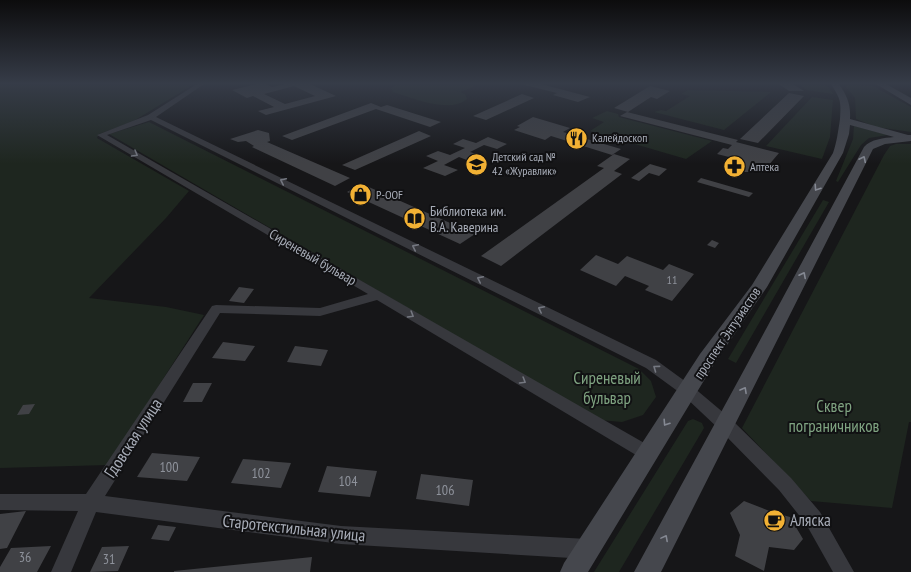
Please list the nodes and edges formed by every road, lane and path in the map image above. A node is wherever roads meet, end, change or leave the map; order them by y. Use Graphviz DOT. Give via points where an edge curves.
graph roads {
  1 [pos="161,111"];
  2 [pos="845,111"];
  3 [pos="151,117"];
  4 [pos="844,120"];
  5 [pos="911,138"];
  6 [pos="378,295"];
  7 [pos="688,391"];
  8 [pos="725,424"];
  9 [pos="647,453"];
  10 [pos="0,502"];
  11 [pos="91,503"];
  12 [pos="588,549"];
  13 [pos="61,572"];
  14 [pos="573,572"];
  15 [pos="647,572"];
  16 [pos="844,572"];
  1 -- 3 [label="street"];
  2 -- 4 [label="main road, проспект Энтузиастов"];
  3 -- 6 [label="street, Сиреневый бульвар, one-way" via="102,135"];
  7 -- 3 [label="street, one-way" via="651,364"];
  4 -- 5 [label="main road"];
  4 -- 7 [label="main road, проспект Энтузиастов, one-way" via="844,134 838,153 824,178 759,286 707,359"];
  8 -- 5 [label="main road, one-way" via="868,147 882,141"];
  6 -- 9 [label="street, Сиреневый бульвар, one-way" via="597,426"];
  6 -- 11 [label="street, Гдовская улица" via="320,312 216,309"];
  7 -- 8 [label="street"];
  7 -- 9 [label="main road, проспект Энтузиастов, one-way"];
  15 -- 8 [label="main road, one-way"];
  8 -- 16 [label="street" via="785,484 813,518"];
  9 -- 12 [label="main road, проспект Энтузиастов"];
  10 -- 11 [label="street, Старотекстильная улица"];
  11 -- 12 [label="street, Старотекстильная улица" via="341,535"];
  11 -- 13 [label="street, Гдовская улица"];
  12 -- 14 [label="main road, проспект Энтузиастов"];
}
